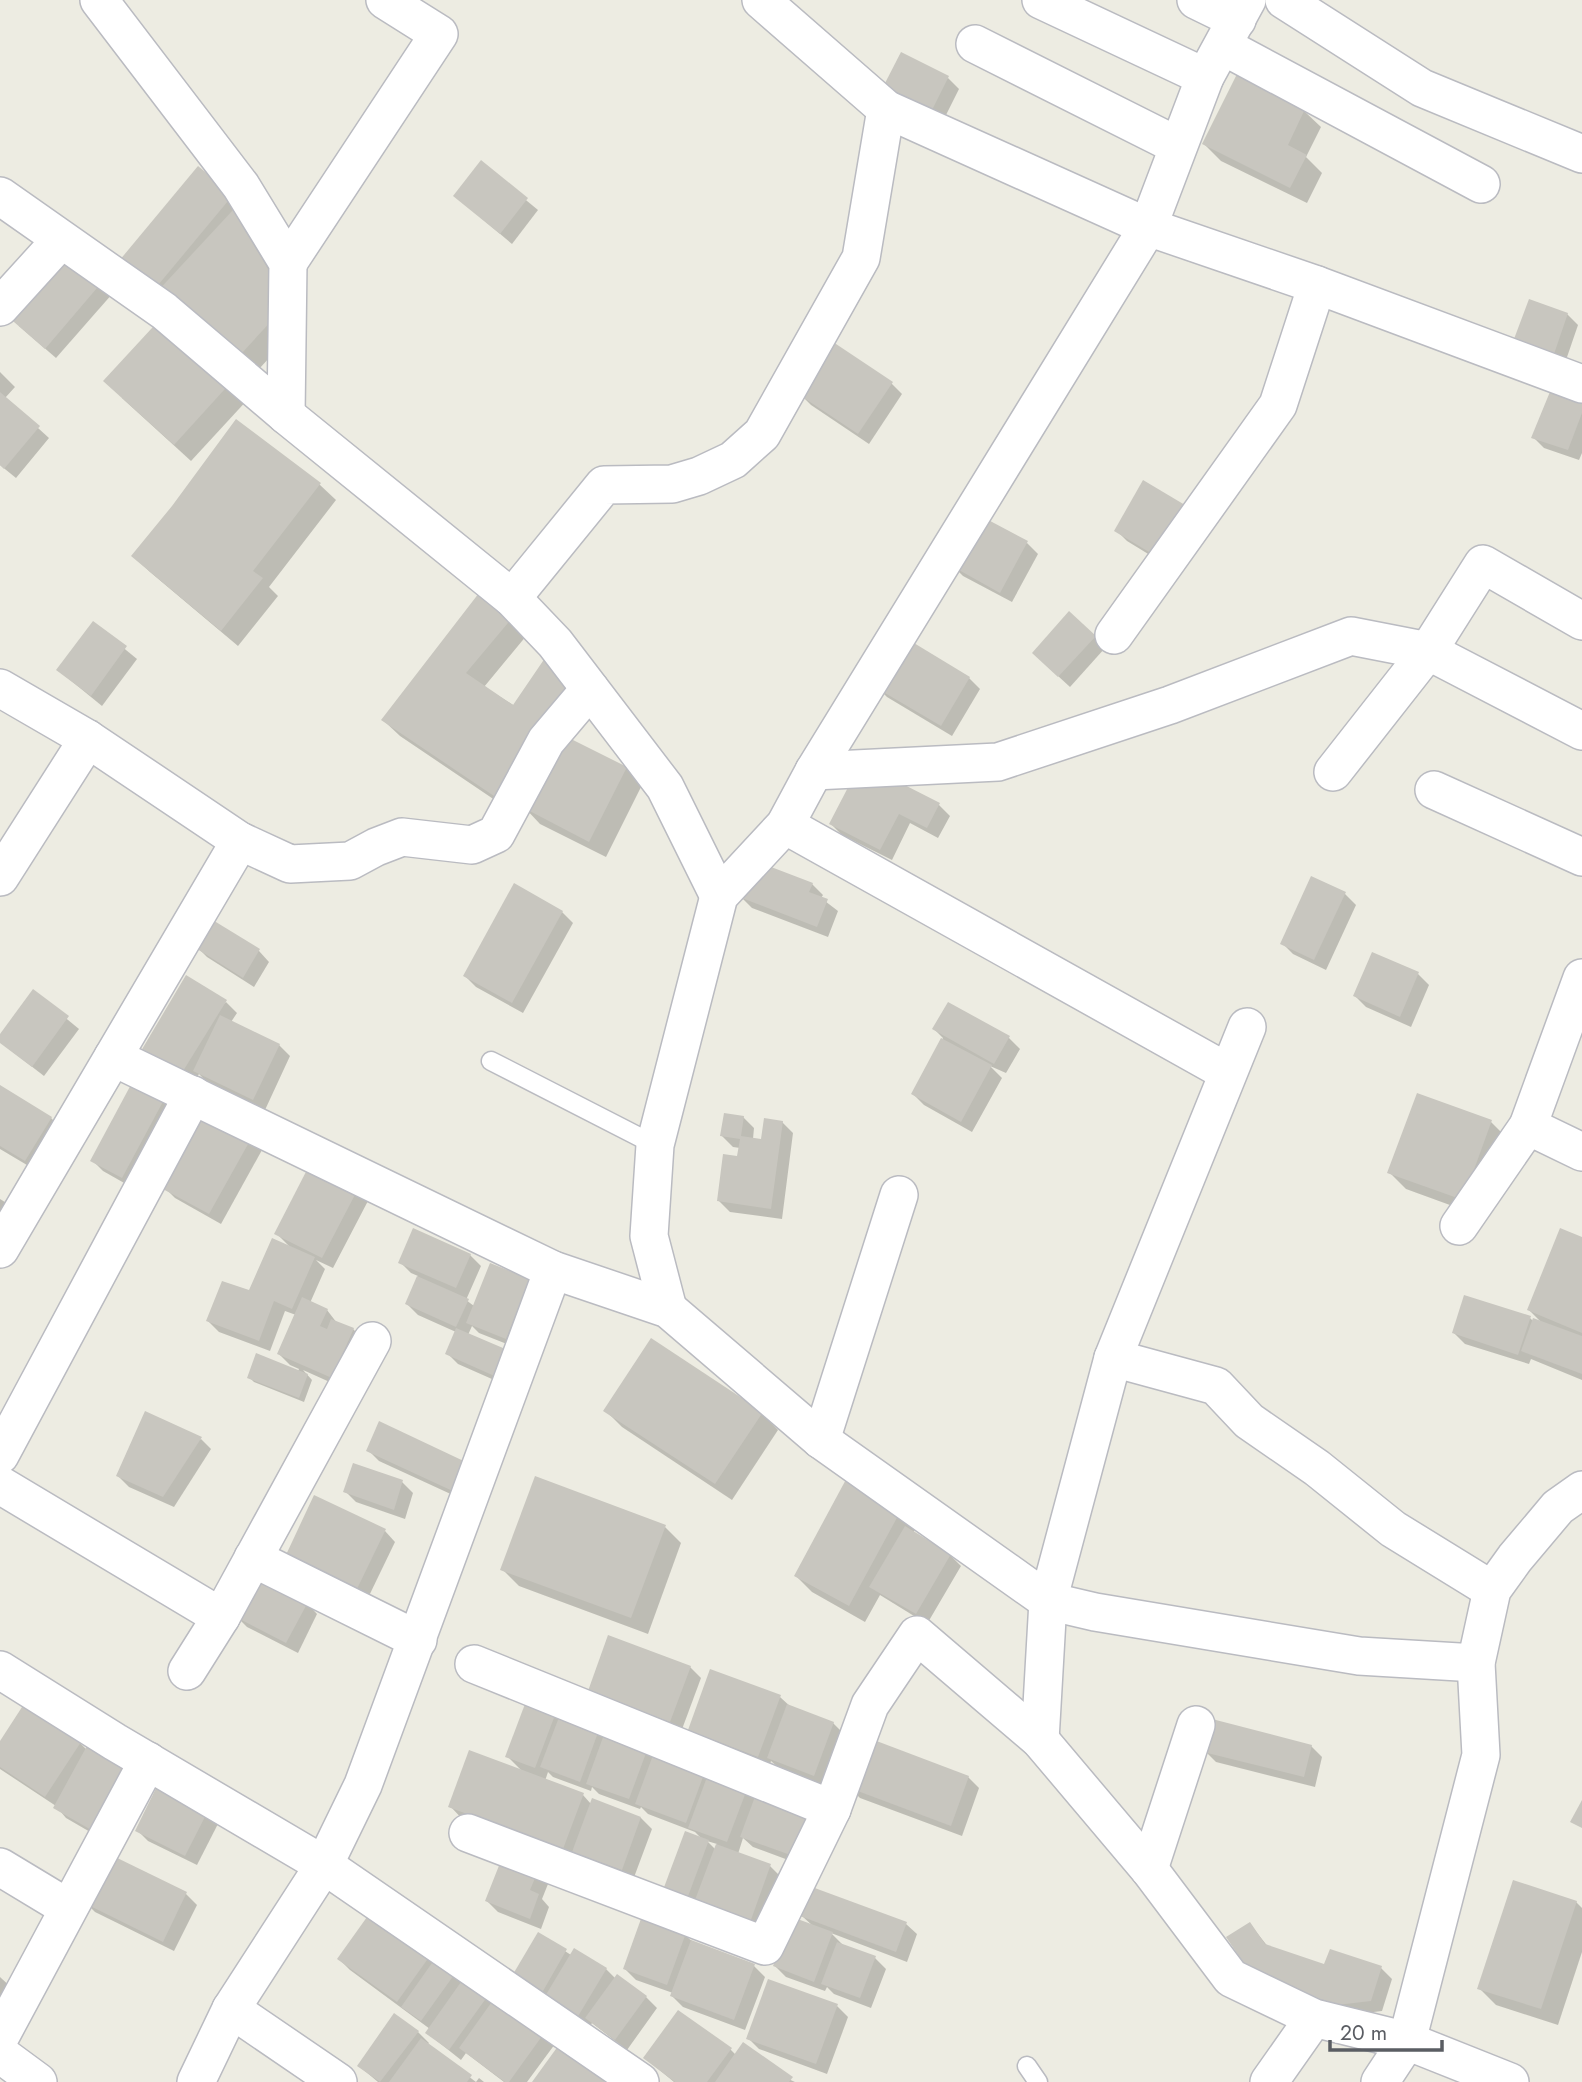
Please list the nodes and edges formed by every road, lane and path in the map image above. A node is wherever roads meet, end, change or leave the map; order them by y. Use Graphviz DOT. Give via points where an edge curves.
graph roads {
  1 [pos="99,0"];
  2 [pos="385,0"];
  3 [pos="761,0"];
  4 [pos="1041,0"];
  5 [pos="1196,0"];
  6 [pos="1284,0"];
  7 [pos="1228,36"];
  8 [pos="975,44"];
  9 [pos="886,109"];
  10 [pos="1178,146"];
  11 [pos="1582,154"];
  12 [pos="1481,184"];
  13 [pos="0,196"];
  14 [pos="1147,227"];
  15 [pos="60,241"];
  16 [pos="288,263"];
  17 [pos="1317,285"];
  18 [pos="0,307"];
  19 [pos="1580,378"];
  20 [pos="286,415"];
  21 [pos="512,598"];
  22 [pos="1582,621"];
  23 [pos="1114,635"];
  24 [pos="1428,651"];
  25 [pos="0,688"];
  26 [pos="590,689"];
  27 [pos="1582,731"];
  28 [pos="88,739"];
  29 [pos="814,771"];
  30 [pos="1333,772"];
  31 [pos="1434,790"];
  32 [pos="785,825"];
  33 [pos="240,841"];
  34 [pos="1582,857"];
  35 [pos="0,877"];
  36 [pos="719,896"];
  37 [pos="1582,978"];
  38 [pos="1247,1027"];
  39 [pos="113,1057"];
  40 [pos="491,1061"];
  41 [pos="1227,1072"];
  42 [pos="193,1095"];
  43 [pos="1528,1126"];
  44 [pos="655,1145"];
  45 [pos="1582,1152"];
  46 [pos="899,1195"];
  47 [pos="1459,1226"];
  48 [pos="0,1249"];
  49 [pos="553,1270"];
  50 [pos="668,1309"];
  51 [pos="372,1341"];
  52 [pos="1113,1358"];
  53 [pos="821,1440"];
  54 [pos="0,1455"];
  55 [pos="0,1485"];
  56 [pos="1582,1490"];
  57 [pos="253,1558"];
  58 [pos="1492,1590"];
  59 [pos="1048,1601"];
  60 [pos="221,1617"];
  61 [pos="418,1640"];
  62 [pos="1476,1662"];
  63 [pos="474,1664"];
  64 [pos="0,1670"];
  65 [pos="187,1671"];
  66 [pos="1196,1725"];
  67 [pos="1040,1740"];
  68 [pos="148,1761"];
  69 [pos="832,1809"];
  70 [pos="468,1833"];
  71 [pos="324,1865"];
  72 [pos="0,1867"];
  73 [pos="1149,1869"];
  74 [pos="68,1908"];
  75 [pos="232,2009"];
  76 [pos="1314,2018"];
  77 [pos="0,2037"];
  78 [pos="1407,2041"];
  79 [pos="0,2054"];
  80 [pos="1027,2066"];
  81 [pos="38,2082"];
  82 [pos="196,2082"];
  83 [pos="338,2082"];
  84 [pos="640,2082"];
  85 [pos="1038,2082"];
  86 [pos="1269,2082"];
  87 [pos="1380,2082"];
  88 [pos="1510,2082"];
  1 -- 16 [label="street" via="242,186"];
  2 -- 16 [label="street" via="439,34"];
  3 -- 9 [label="street"];
  4 -- 7 [label="street"];
  5 -- 7 [label="street"];
  6 -- 11 [label="street" via="1422,88"];
  7 -- 10 [label="street"];
  7 -- 12 [label="street"];
  8 -- 10 [label="street"];
  9 -- 14 [label="street"];
  9 -- 21 [label="street" via="861,258 762,434 733,460 699,476 672,484 604,485"];
  10 -- 14 [label="street"];
  13 -- 15 [label="street"];
  14 -- 17 [label="street"];
  14 -- 29 [label="street"];
  15 -- 18 [label="street"];
  15 -- 20 [label="street" via="164,312"];
  16 -- 20 [label="street"];
  17 -- 19 [label="street"];
  17 -- 23 [label="street" via="1278,405"];
  20 -- 21 [label="street"];
  21 -- 26 [label="street"];
  22 -- 24 [label="street" via="1483,564"];
  24 -- 27 [label="street"];
  24 -- 29 [label="street" via="1351,636 1170,705 998,762"];
  24 -- 30 [label="street"];
  25 -- 28 [label="street"];
  26 -- 33 [label="street" via="546,741 495,834 472,845 402,837 350,861 290,864"];
  26 -- 36 [label="street" via="665,787"];
  28 -- 33 [label="street"];
  28 -- 35 [label="street"];
  29 -- 32 [label="street"];
  31 -- 34 [label="street"];
  32 -- 36 [label="street"];
  32 -- 41 [label="street"];
  33 -- 39 [label="street"];
  36 -- 44 [label="street"];
  37 -- 43 [label="street"];
  38 -- 41 [label="street"];
  39 -- 42 [label="street"];
  39 -- 48 [label="street"];
  40 -- 44 [label="lane"];
  41 -- 52 [label="street"];
  42 -- 49 [label="street"];
  42 -- 54 [label="street"];
  43 -- 45 [label="street"];
  43 -- 47 [label="street"];
  44 -- 50 [label="street" via="649,1236"];
  46 -- 53 [label="street"];
  49 -- 50 [label="street"];
  49 -- 61 [label="street"];
  50 -- 53 [label="street"];
  51 -- 57 [label="street"];
  52 -- 58 [label="street" via="1216,1386 1249,1421 1393,1529"];
  52 -- 59 [label="street"];
  53 -- 59 [label="street"];
  55 -- 60 [label="street"];
  56 -- 58 [label="street" via="1558,1507"];
  57 -- 60 [label="street"];
  57 -- 61 [label="street"];
  58 -- 62 [label="street"];
  59 -- 62 [label="street" via="1359,1656"];
  59 -- 67 [label="street"];
  60 -- 65 [label="street"];
  61 -- 71 [label="street" via="363,1784"];
  62 -- 78 [label="street" via="1481,1755"];
  63 -- 69 [label="street"];
  64 -- 68 [label="street"];
  66 -- 73 [label="street"];
  67 -- 69 [label="street" via="917,1635 870,1705"];
  67 -- 73 [label="street"];
  68 -- 71 [label="street"];
  68 -- 74 [label="street"];
  69 -- 70 [label="street" via="765,1946"];
  71 -- 75 [label="street"];
  71 -- 84 [label="street"];
  72 -- 74 [label="street"];
  73 -- 76 [label="street" via="1231,1978"];
  74 -- 77 [label="street"];
  75 -- 82 [label="street"];
  75 -- 83 [label="street"];
  76 -- 78 [label="street"];
  76 -- 86 [label="street"];
  78 -- 87 [label="street"];
  78 -- 88 [label="street"];
  79 -- 81 [label="street"];
  80 -- 85 [label="lane"];
}
